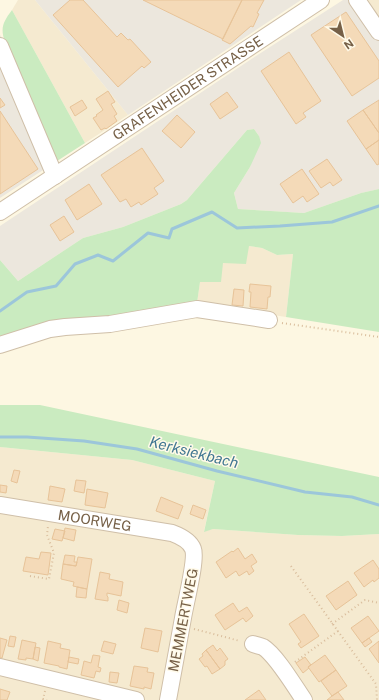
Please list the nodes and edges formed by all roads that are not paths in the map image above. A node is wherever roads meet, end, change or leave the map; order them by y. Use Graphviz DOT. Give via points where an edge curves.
graph roads {
  1 [pos="321,0"];
  2 [pos="357,0"];
  3 [pos="379,32"];
  4 [pos="0,46"];
  5 [pos="55,176"];
  6 [pos="0,212"];
  7 [pos="269,320"];
  8 [pos="0,346"];
  9 [pos="0,505"];
  10 [pos="188,542"];
  11 [pos="253,644"];
  12 [pos="0,667"];
  13 [pos="136,700"];
  14 [pos="168,700"];
  15 [pos="304,700"];
  1 -- 5 [label="street, GRAFENHEIDER STRASSE"];
  2 -- 3 [label="street"];
  4 -- 5 [label="street"];
  5 -- 6 [label="street, GRAFENHEIDER STRASSE"];
  7 -- 8 [label="street" via="197,309 110,324 65,327"];
  9 -- 10 [label="street, MOORWEG" via="172,533"];
  10 -- 14 [label="street, MEMMERTWEG" via="194,549 195,560"];
  11 -- 15 [label="street" via="269,652"];
  12 -- 13 [label="street"];
}
